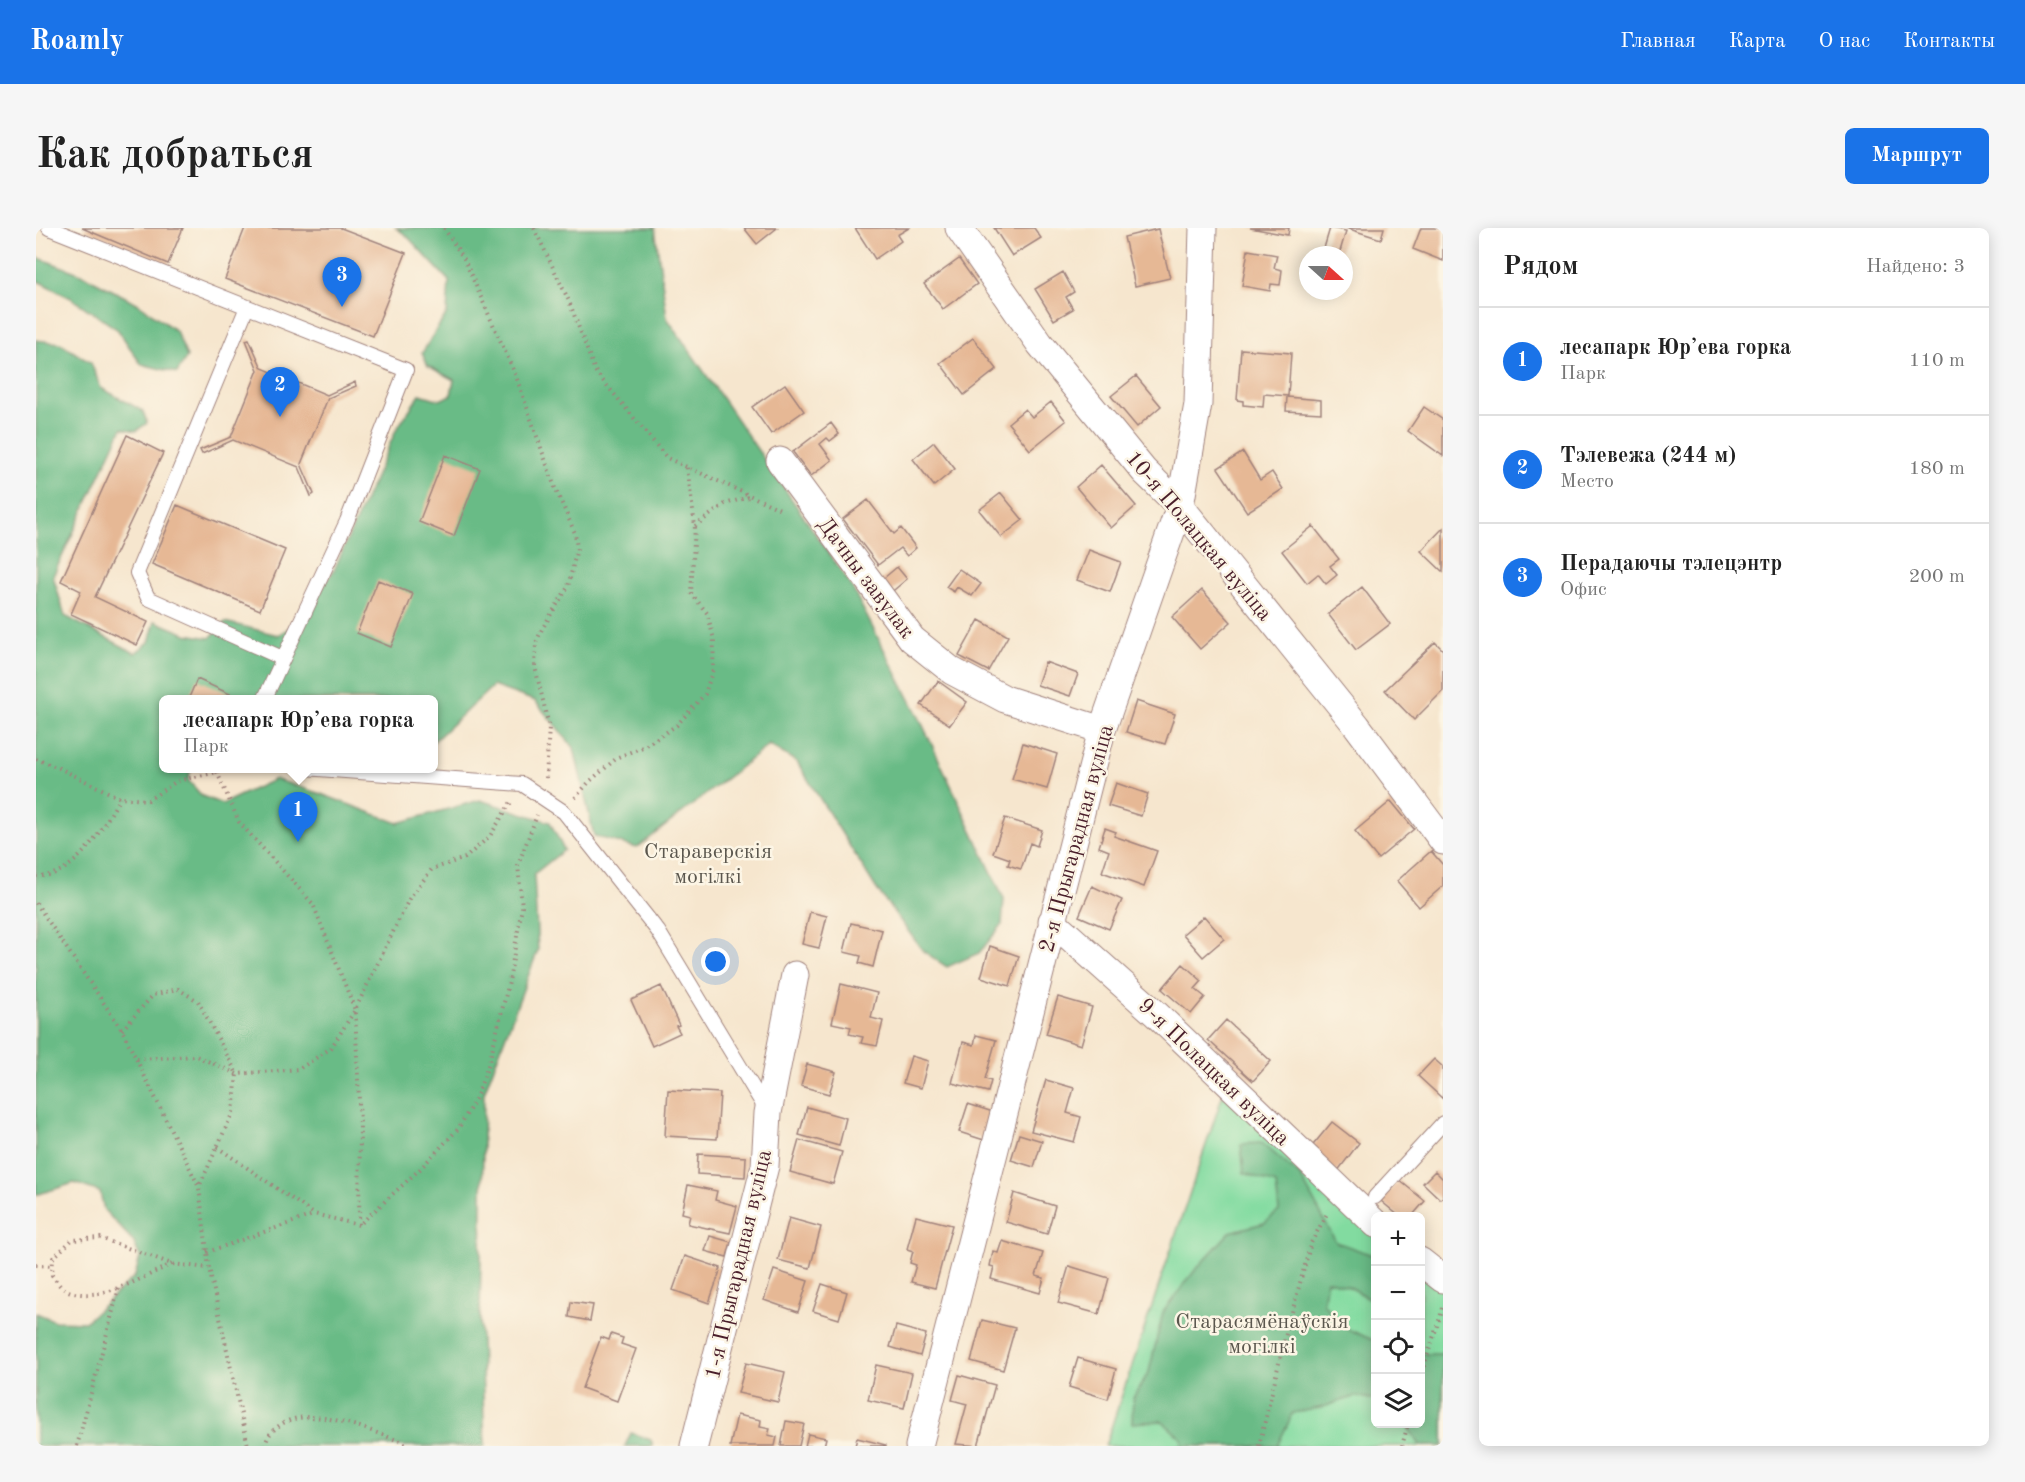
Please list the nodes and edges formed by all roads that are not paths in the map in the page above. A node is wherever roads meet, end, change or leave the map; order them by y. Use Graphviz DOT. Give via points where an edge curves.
graph roads {
  1 [pos="49,228"];
  2 [pos="958,228"];
  3 [pos="1203,228"];
  4 [pos="247,307"];
  5 [pos="780,461"];
  6 [pos="1180,506"];
  7 [pos="282,658"];
  8 [pos="266,695"];
  9 [pos="1102,730"];
  10 [pos="374,773"];
  11 [pos="1443,841"];
  12 [pos="1052,921"];
  13 [pos="795,975"];
  14 [pos="768,1113"];
  15 [pos="1443,1123"];
  16 [pos="1371,1211"];
  17 [pos="1425,1265"];
  18 [pos="1443,1279"];
  19 [pos="694,1446"];
  20 [pos="919,1446"];
  1 -- 4 [label="lane"];
  2 -- 6 [label="street, 10-я Полацкая вуліца" via="1040,344 1144,471"];
  3 -- 6 [label="street, 2-я Прыгарадная вуліца" via="1198,404"];
  4 -- 7 [label="lane" via="137,573 148,598"];
  4 -- 7 [label="lane" via="406,370 347,521"];
  5 -- 9 [label="street, Дачны завулак" via="912,639 952,671 1005,699"];
  6 -- 9 [label="street, 2-я Прыгарадная вуліца"];
  6 -- 11 [label="street, 10-я Полацкая вуліца" via="1357,726"];
  7 -- 8 [label="lane"];
  9 -- 12 [label="street, 2-я Прыгарадная вуліца"];
  10 -- 14 [label="lane" via="522,784 564,812 658,931"];
  12 -- 16 [label="street, 9-я Полацкая вуліца"];
  12 -- 20 [label="street, 2-я Прыгарадная вуліца"];
  13 -- 14 [label="street, 1-я Прыгарадная вуліца"];
  14 -- 19 [label="street, 1-я Прыгарадная вуліца" via="765,1167"];
  15 -- 16 [label="lane"];
  17 -- 18 [label="street"];
}
